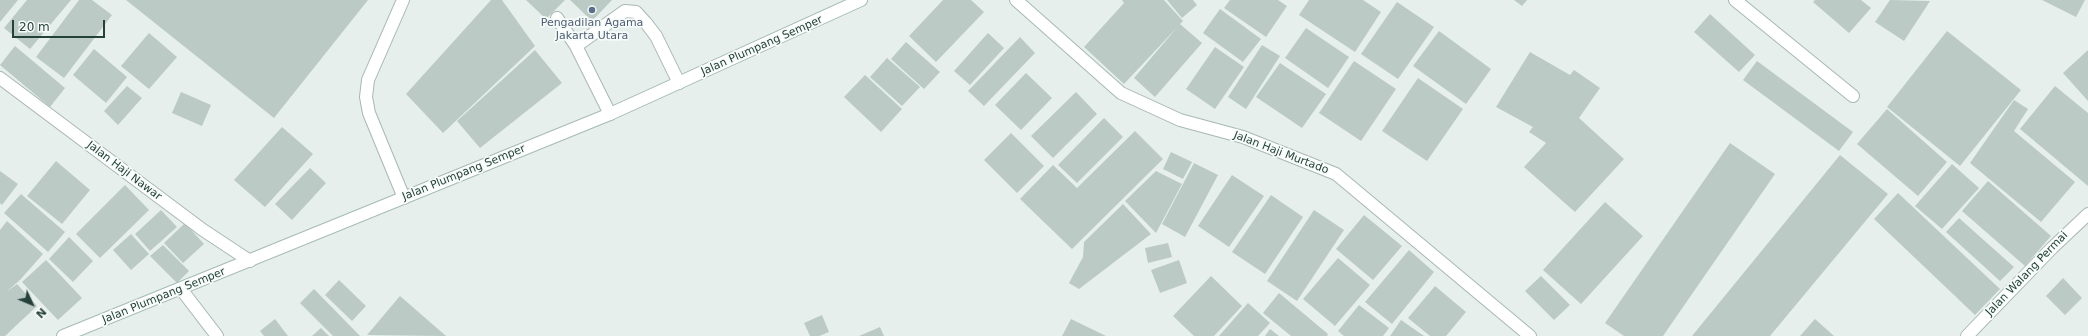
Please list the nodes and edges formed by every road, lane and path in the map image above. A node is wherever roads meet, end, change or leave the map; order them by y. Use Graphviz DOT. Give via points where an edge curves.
graph roads {
  1 [pos="403,0"];
  2 [pos="861,0"];
  3 [pos="1016,0"];
  4 [pos="1735,0"];
  5 [pos="557,18"];
  6 [pos="576,46"];
  7 [pos="0,78"];
  8 [pos="679,83"];
  9 [pos="1853,96"];
  10 [pos="610,114"];
  11 [pos="404,198"];
  12 [pos="2088,214"];
  13 [pos="250,261"];
  14 [pos="181,289"];
  15 [pos="63,336"];
  16 [pos="217,336"];
  17 [pos="1530,336"];
  18 [pos="1967,336"];
  1 -- 11 [label="street" via="368,80 366,97 369,113"];
  2 -- 8 [label="street, Jalan Plumpang Semper"];
  3 -- 17 [label="street, Jalan Haji Murtado" via="1121,93 1180,120 1243,137 1336,174"];
  4 -- 9 [label="street"];
  5 -- 6 [label="street"];
  6 -- 8 [label="street" via="625,11 636,12 656,36"];
  6 -- 10 [label="street"];
  7 -- 13 [label="street, Jalan Haji Nawar" via="203,230"];
  8 -- 10 [label="street, Jalan Plumpang Semper"];
  10 -- 11 [label="street, Jalan Plumpang Semper"];
  11 -- 13 [label="street, Jalan Plumpang Semper"];
  12 -- 18 [label="street, Jalan Walang Permai"];
  13 -- 14 [label="street, Jalan Plumpang Semper"];
  14 -- 15 [label="street, Jalan Plumpang Semper"];
  14 -- 16 [label="street"];
}
